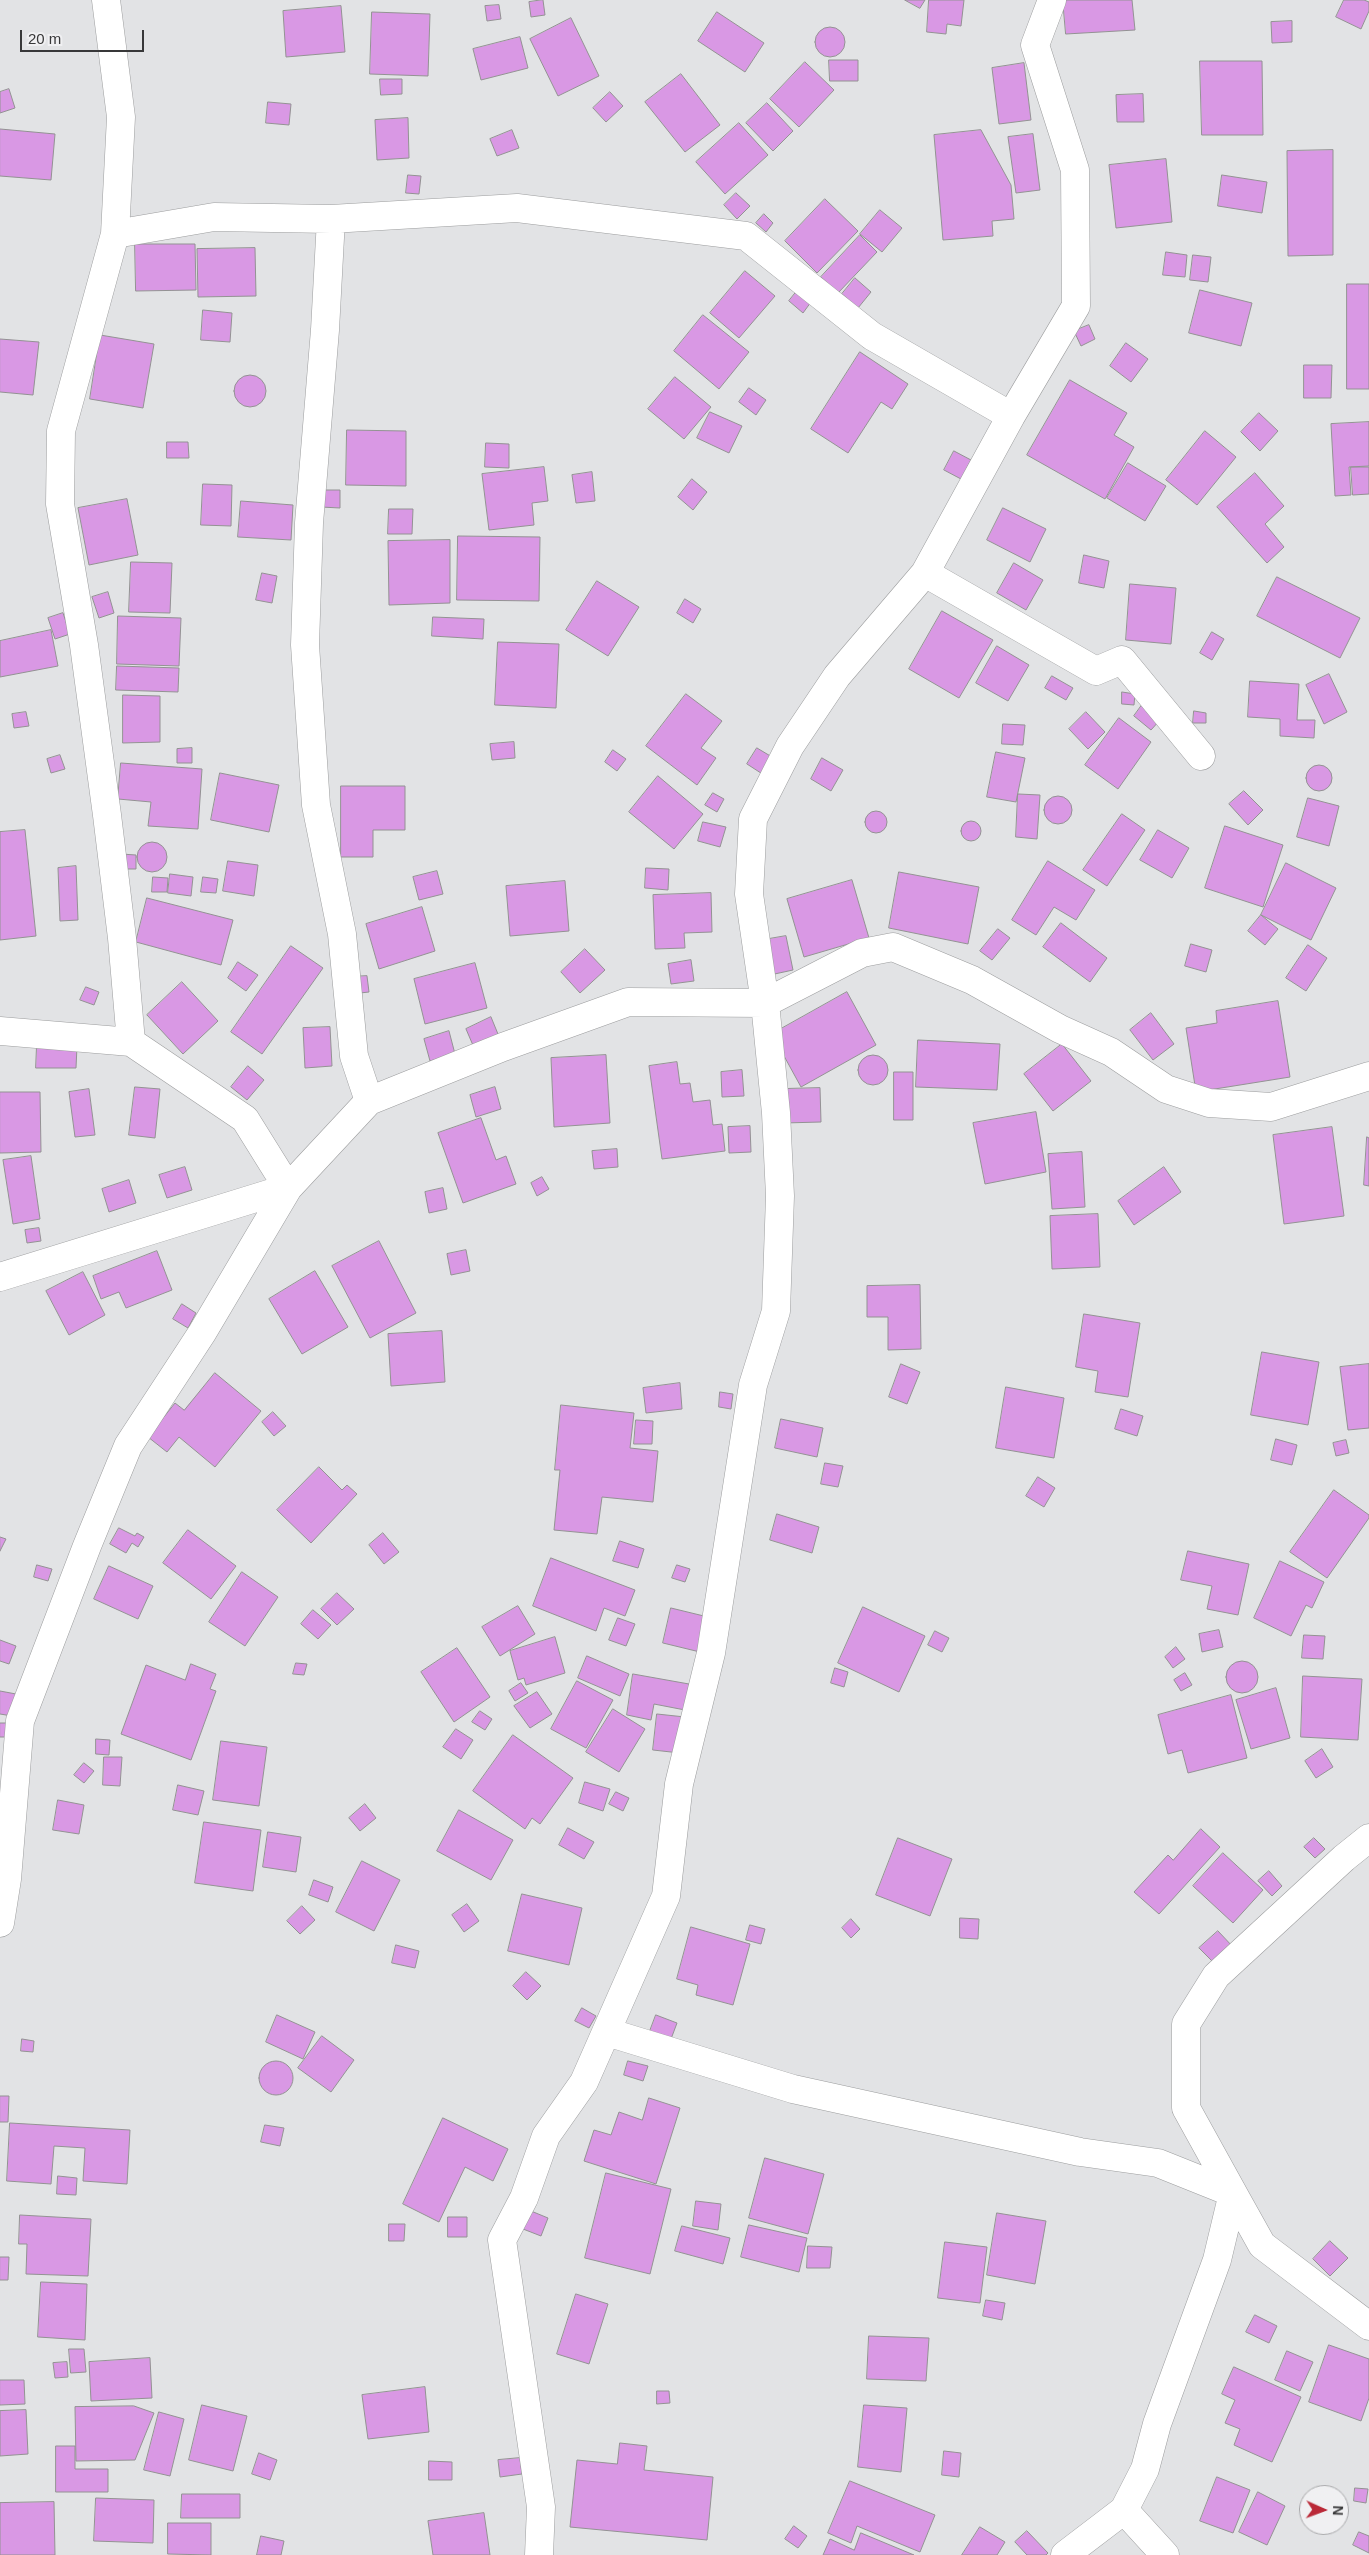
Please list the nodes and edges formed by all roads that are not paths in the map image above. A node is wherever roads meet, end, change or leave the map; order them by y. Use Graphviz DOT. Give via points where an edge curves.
graph roads {
  1 [pos="106,0"];
  2 [pos="1052,0"];
  3 [pos="330,220"];
  4 [pos="115,234"];
  5 [pos="1011,416"];
  6 [pos="925,572"];
  7 [pos="1201,756"];
  8 [pos="765,1003"];
  9 [pos="0,1031"];
  10 [pos="131,1042"];
  11 [pos="1369,1076"];
  12 [pos="369,1101"];
  13 [pos="288,1188"];
  14 [pos="0,1277"];
  15 [pos="1369,1838"];
  16 [pos="0,1923"];
  17 [pos="607,2032"];
  18 [pos="1233,2193"];
  19 [pos="1369,2326"];
  20 [pos="1124,2510"];
  21 [pos="539,2555"];
  22 [pos="1065,2555"];
  23 [pos="1165,2555"];
  1 -- 4 [label="street" via="121,117"];
  2 -- 5 [label="street" via="1035,45 1075,170 1076,306"];
  3 -- 4 [label="street" via="214,217"];
  3 -- 5 [label="street" via="517,208 746,236 872,336"];
  3 -- 12 [label="street" via="325,330 309,523 305,645 316,806 342,934 354,1056"];
  4 -- 10 [label="street" via="61,431 60,504 84,645 107,815"];
  5 -- 6 [label="street"];
  6 -- 7 [label="street" via="1096,671 1122,660"];
  6 -- 8 [label="street" via="837,676 790,746 753,819 749,894"];
  8 -- 11 [label="street" via="862,953 893,947 972,980 1060,1030 1110,1052 1166,1089 1209,1103 1271,1107"];
  8 -- 12 [label="street" via="628,1002 503,1047"];
  8 -- 17 [label="street" via="780,1196 776,1311 753,1385 711,1653 679,1784 666,1896"];
  9 -- 10 [label="street"];
  10 -- 13 [label="street" via="245,1119"];
  12 -- 13 [label="street"];
  13 -- 14 [label="street"];
  13 -- 16 [label="street" via="202,1332 128,1446 84,1555 20,1721 7,1879"];
  15 -- 18 [label="street" via="1216,1976 1186,2024 1186,2108"];
  17 -- 18 [label="street" via="793,2089 1080,2152 1158,2163"];
  17 -- 21 [label="street" via="584,2082 546,2136 524,2198 502,2240 541,2507"];
  18 -- 19 [label="street" via="1262,2244"];
  18 -- 20 [label="street" via="1217,2260 1157,2424 1145,2469"];
  20 -- 22 [label="street"];
  20 -- 23 [label="street"];
}
